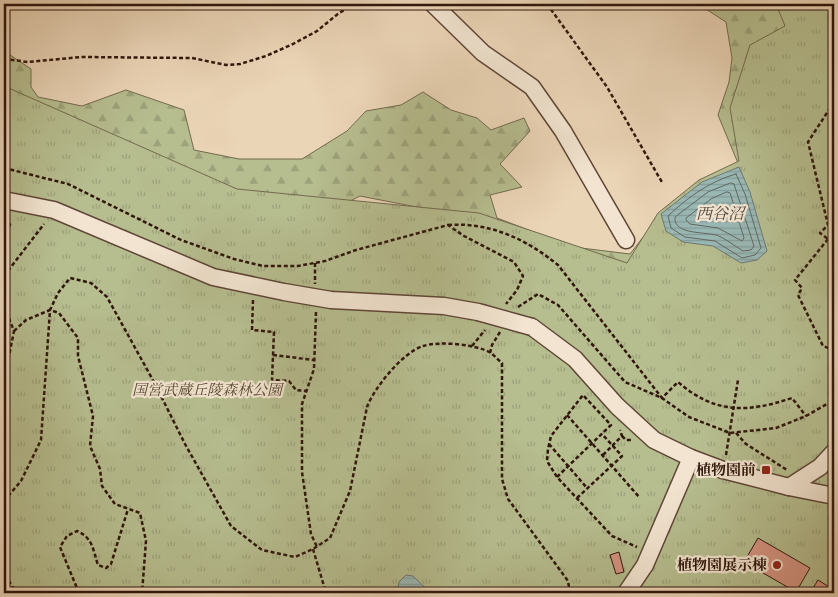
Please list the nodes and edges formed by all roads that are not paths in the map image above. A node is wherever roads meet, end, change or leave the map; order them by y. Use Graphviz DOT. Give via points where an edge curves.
graph roads {
  1 [pos="433,4"];
  2 [pos="4,200"];
  3 [pos="626,240"];
  4 [pos="834,452"];
  5 [pos="691,458"];
  6 [pos="827,465"];
  7 [pos="795,483"];
  8 [pos="834,496"];
  9 [pos="626,593"];
  1 -- 3 [label="street" via="483,53 532,87 563,131"];
  2 -- 5 [label="street, bridge" via="54,210 213,277 316,297 444,306 532,327 575,359 617,406 654,440"];
  4 -- 6 [label="street"];
  5 -- 7 [label="street" via="723,470"];
  5 -- 9 [label="street" via="645,564"];
  6 -- 7 [label="street"];
  7 -- 8 [label="street"];
}
